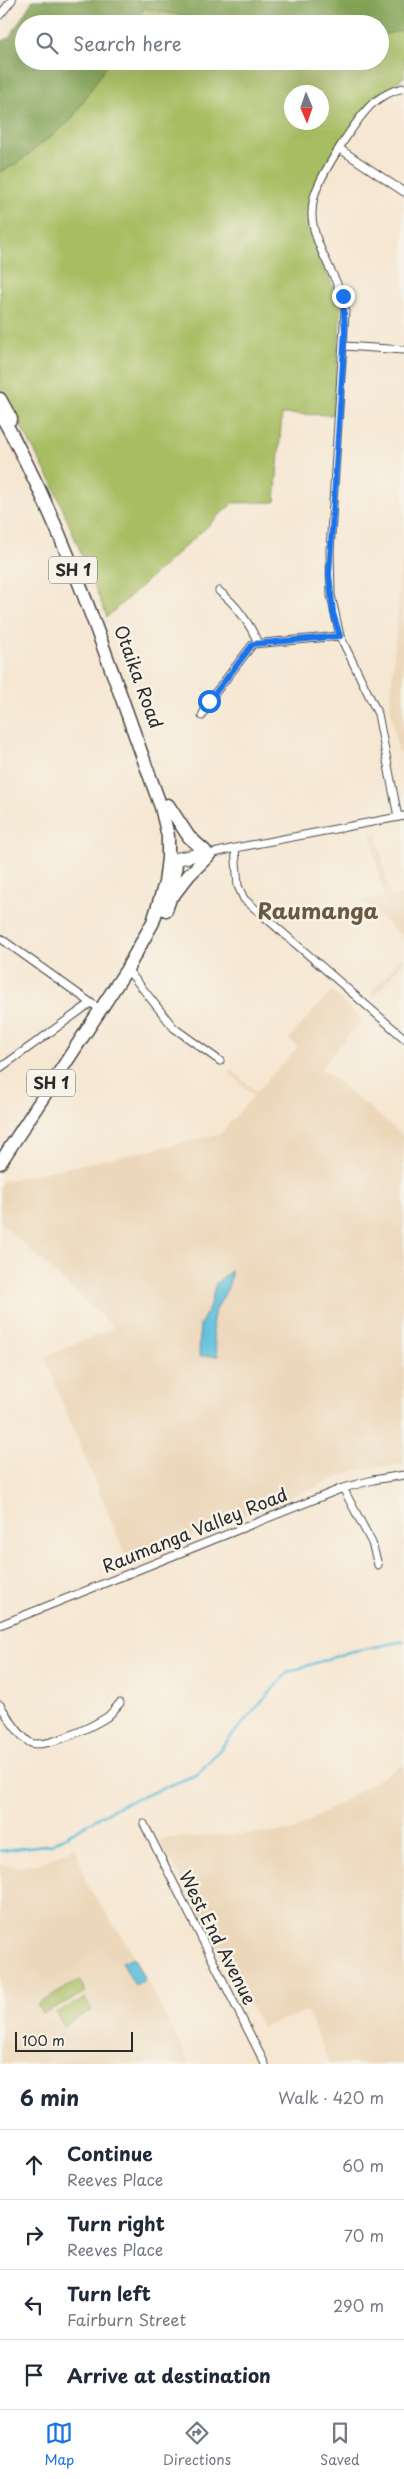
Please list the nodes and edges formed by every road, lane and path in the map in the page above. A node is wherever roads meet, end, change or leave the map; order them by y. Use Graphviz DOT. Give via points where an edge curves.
graph roads {
  1 [pos="12,0"];
  2 [pos="0,15"];
  3 [pos="404,88"];
  4 [pos="340,149"];
  5 [pos="404,192"];
  6 [pos="344,346"];
  7 [pos="404,350"];
  8 [pos="0,399"];
  9 [pos="0,413"];
  10 [pos="219,591"];
  11 [pos="340,636"];
  12 [pos="258,643"];
  13 [pos="202,716"];
  14 [pos="168,805"];
  15 [pos="401,817"];
  16 [pos="235,848"];
  17 [pos="211,853"];
  18 [pos="174,858"];
  19 [pos="170,899"];
  20 [pos="0,938"];
  21 [pos="128,969"];
  22 [pos="96,1006"];
  23 [pos="404,1038"];
  24 [pos="220,1061"];
  25 [pos="0,1068"];
  26 [pos="0,1163"];
  27 [pos="404,1476"];
  28 [pos="344,1488"];
  29 [pos="378,1565"];
  30 [pos="0,1625"];
  31 [pos="120,1703"];
  32 [pos="0,1705"];
  33 [pos="144,1824"];
  34 [pos="265,2064"];
  1 -- 2 [label="street"];
  3 -- 4 [label="street" via="373,103"];
  4 -- 5 [label="street"];
  4 -- 6 [label="street" via="319,184 312,221 343,296 346,310"];
  6 -- 7 [label="street"];
  6 -- 11 [label="street" via="329,574 333,613"];
  8 -- 14 [label="highway, Otaika Road / SH 1" via="46,487"];
  9 -- 18 [label="highway, Otaika Road / SH 1" via="42,494 71,564 162,807"];
  10 -- 12 [label="street" via="229,598"];
  11 -- 12 [label="street"];
  11 -- 15 [label="street" via="378,714"];
  12 -- 13 [label="street" via="249,648 209,701"];
  14 -- 17 [label="highway" via="189,837"];
  14 -- 18 [label="highway, Otaika Road / SH 1" via="174,833"];
  15 -- 16 [label="street"];
  16 -- 17 [label="street"];
  16 -- 23 [label="street" via="238,886 244,899"];
  17 -- 18 [label="street"];
  17 -- 19 [label="highway"];
  18 -- 19 [label="highway, Otaika Road / SH 1"];
  18 -- 21 [label="highway, Otaika Road / SH 1" via="156,914"];
  19 -- 21 [label="highway, Otaika Road / SH 1" via="156,934"];
  20 -- 22 [label="street"];
  21 -- 22 [label="highway, Otaika Road / SH 1"];
  21 -- 24 [label="street" via="174,1028"];
  22 -- 25 [label="street, Otaika Road"];
  22 -- 26 [label="highway, Otaika Road / SH 1"];
  27 -- 28 [label="street, Raumanga Valley Road"];
  28 -- 29 [label="street" via="372,1543"];
  28 -- 30 [label="street, Raumanga Valley Road"];
  31 -- 32 [label="street" via="108,1716 88,1727 39,1745 22,1736"];
  33 -- 34 [label="street, West End Avenue"];
}
